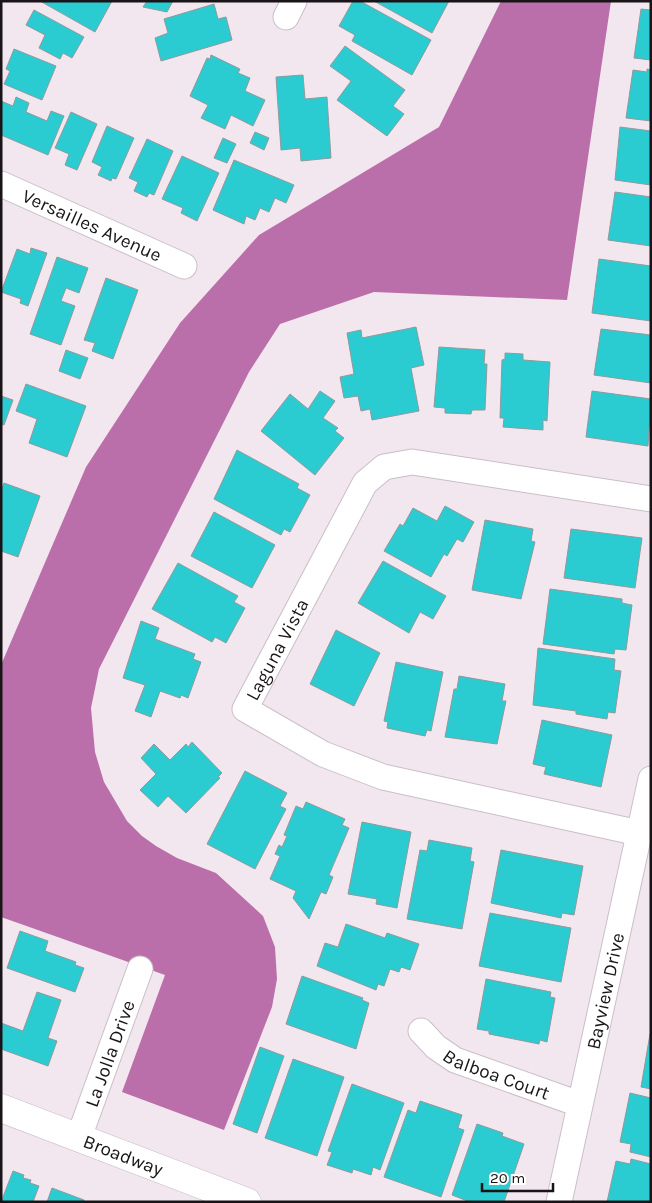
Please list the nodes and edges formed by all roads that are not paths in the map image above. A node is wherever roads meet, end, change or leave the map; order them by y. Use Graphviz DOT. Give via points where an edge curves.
graph roads {
  1 [pos="1,184"];
  2 [pos="184,266"];
  3 [pos="651,499"];
  4 [pos="651,779"];
  5 [pos="640,833"];
  6 [pos="140,969"];
  7 [pos="421,1031"];
  8 [pos="579,1104"];
  9 [pos="1,1108"];
  10 [pos="79,1137"];
  11 [pos="247,1202"];
  12 [pos="559,1202"];
  1 -- 2 [label="street, Versailles Avenue"];
  3 -- 5 [label="street, Laguna Vista" via="412,462 384,467 365,483 245,709 323,754 383,777"];
  4 -- 5 [label="street, Bayview Drive"];
  5 -- 8 [label="street, Bayview Drive"];
  6 -- 10 [label="street, La Jolla Drive"];
  7 -- 8 [label="street, Balboa Court" via="455,1060"];
  8 -- 12 [label="street, Bayview Drive"];
  9 -- 10 [label="street, Broadway"];
  10 -- 11 [label="street, Broadway"];
}
